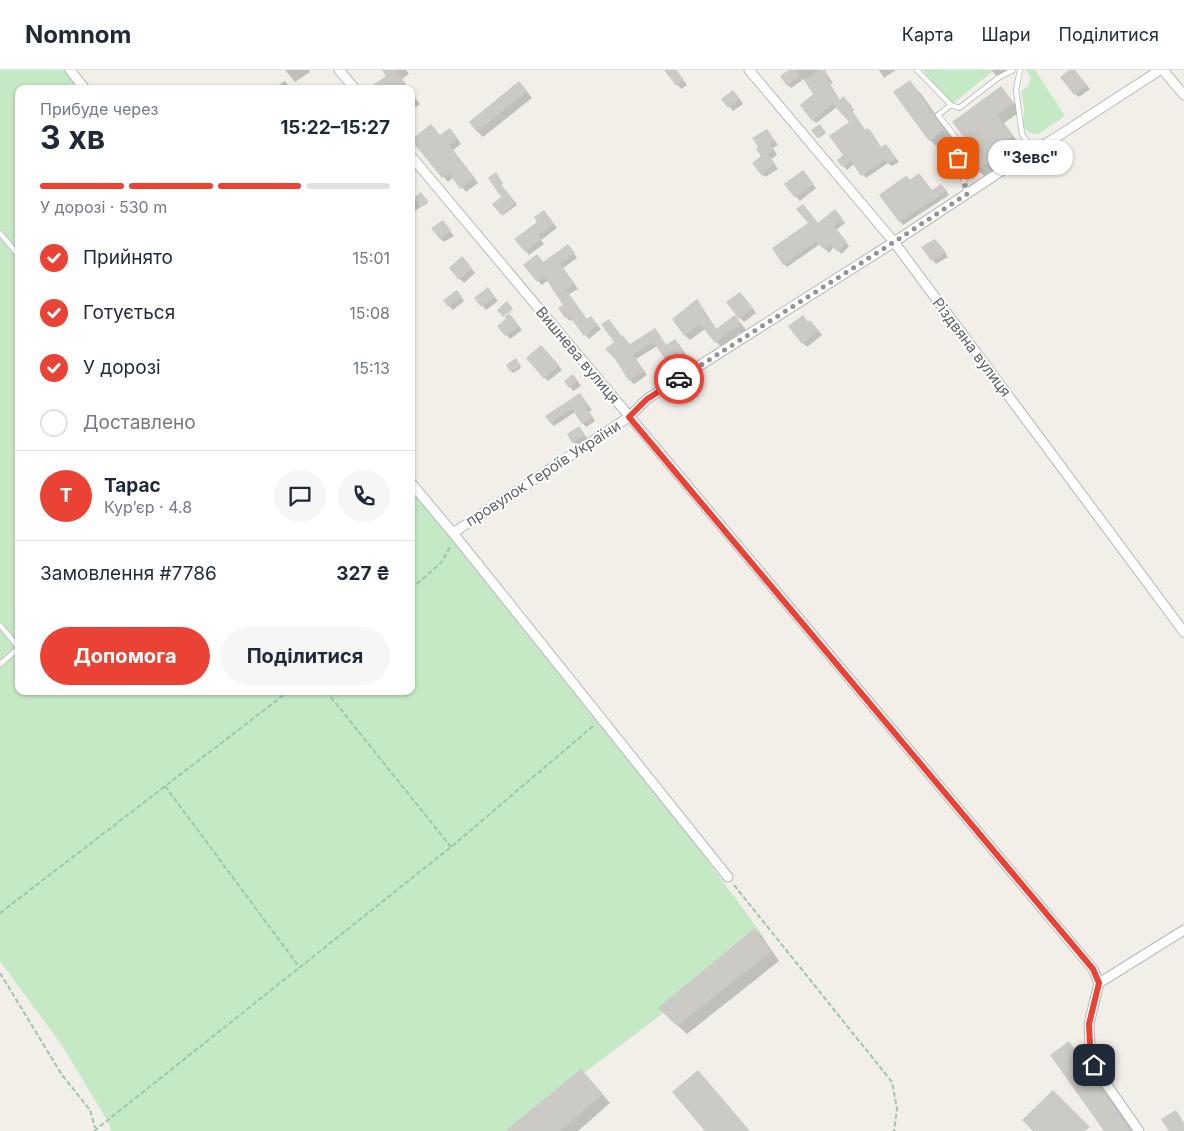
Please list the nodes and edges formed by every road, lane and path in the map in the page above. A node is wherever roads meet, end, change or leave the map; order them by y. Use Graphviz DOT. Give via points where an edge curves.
graph roads {
  1 [pos="70,70"];
  2 [pos="339,70"];
  3 [pos="749,70"];
  4 [pos="918,70"];
  5 [pos="1014,70"];
  6 [pos="1020,70"];
  7 [pos="1162,70"];
  8 [pos="82,85"];
  9 [pos="352,85"];
  10 [pos="1184,95"];
  11 [pos="951,105"];
  12 [pos="1033,150"];
  13 [pos="415,161"];
  14 [pos="967,194"];
  15 [pos="0,232"];
  16 [pos="894,242"];
  17 [pos="15,251"];
  18 [pos="629,417"];
  19 [pos="415,488"];
  20 [pos="453,533"];
  21 [pos="415,586"];
  22 [pos="0,625"];
  23 [pos="1184,632"];
  24 [pos="15,643"];
  25 [pos="15,651"];
  26 [pos="0,664"];
  27 [pos="284,695"];
  28 [pos="329,695"];
  29 [pos="596,711"];
  30 [pos="165,786"];
  31 [pos="451,847"];
  32 [pos="728,877"];
  33 [pos="0,913"];
  34 [pos="1184,930"];
  35 [pos="300,968"];
  36 [pos="0,973"];
  37 [pos="1099,983"];
  38 [pos="95,1130"];
  39 [pos="894,1131"];
  40 [pos="1139,1131"];
  1 -- 8 [label="street"];
  2 -- 9 [label="street"];
  3 -- 16 [label="street, Різдвяна вулиця"];
  4 -- 11 [label="lane"];
  5 -- 11 [label="lane" via="998,78 960,108"];
  6 -- 12 [label="lane" via="1016,90 1022,134"];
  7 -- 10 [label="street"];
  7 -- 12 [label="street, провулок Героїв України"];
  11 -- 14 [label="lane" via="938,115 960,143 958,158"];
  12 -- 14 [label="street, провулок Героїв України"];
  13 -- 18 [label="street, Вишнева вулиця"];
  14 -- 16 [label="street, провулок Героїв України"];
  15 -- 17 [label="lane"];
  16 -- 18 [label="street, провулок Героїв України" via="647,399"];
  16 -- 23 [label="street, Різдвяна вулиця"];
  18 -- 20 [label="street, провулок Героїв України"];
  18 -- 37 [label="street, Вишнева вулиця" via="1093,969"];
  19 -- 20 [label="street"];
  20 -- 21 [label="path" via="454,539 442,562"];
  20 -- 29 [label="street"];
  22 -- 24 [label="lane"];
  25 -- 26 [label="lane"];
  27 -- 30 [label="path"];
  28 -- 31 [label="path"];
  29 -- 31 [label="path" via="592,727"];
  29 -- 32 [label="street"];
  30 -- 33 [label="path"];
  30 -- 35 [label="path"];
  31 -- 35 [label="path"];
  32 -- 39 [label="path" via="892,1082 897,1109"];
  34 -- 37 [label="street"];
  35 -- 38 [label="path"];
  36 -- 38 [label="path" via="62,1075 90,1110"];
  37 -- 40 [label="street" via="1089,1024 1094,1065"];
}
